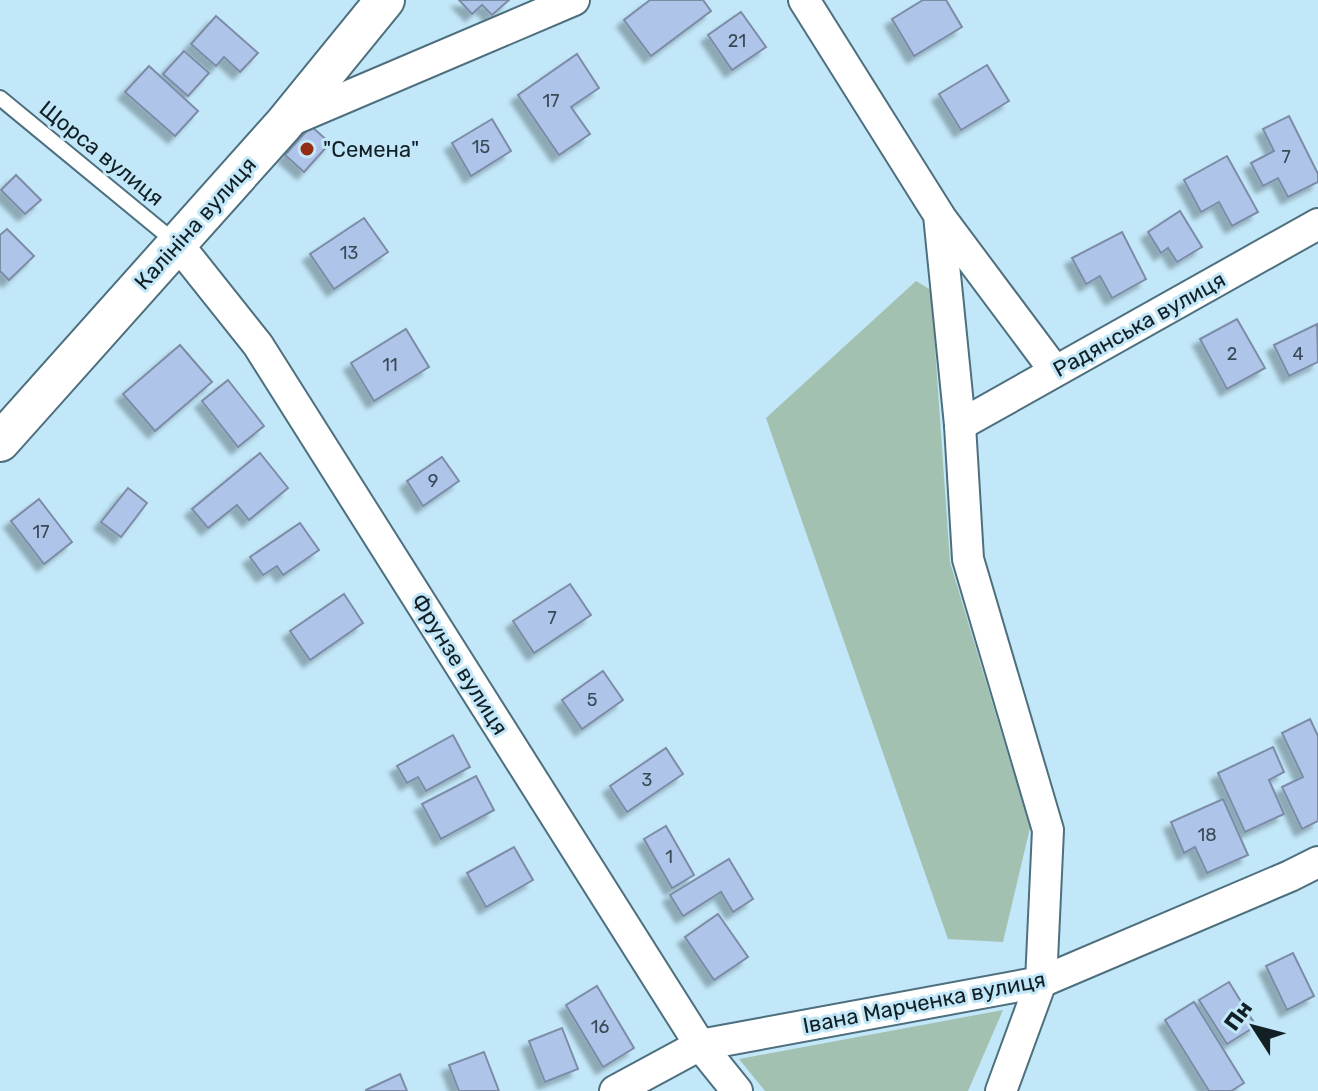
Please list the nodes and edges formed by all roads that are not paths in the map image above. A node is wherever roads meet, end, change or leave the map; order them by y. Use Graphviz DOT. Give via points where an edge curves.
graph roads {
  1 [pos="385,0"];
  2 [pos="574,0"];
  3 [pos="804,0"];
  4 [pos="0,98"];
  5 [pos="284,124"];
  6 [pos="939,215"];
  7 [pos="1318,224"];
  8 [pos="176,242"];
  9 [pos="1055,371"];
  10 [pos="960,425"];
  11 [pos="0,442"];
  12 [pos="1318,862"];
  13 [pos="1041,982"];
  14 [pos="700,1045"];
  15 [pos="615,1091"];
  16 [pos="737,1091"];
  17 [pos="1001,1091"];
  1 -- 5 [label="street, Калініна вулиця"];
  2 -- 5 [label="street"];
  3 -- 6 [label="street"];
  4 -- 8 [label="lane, Щорса вулиця"];
  5 -- 8 [label="street, Калініна вулиця"];
  6 -- 9 [label="street"];
  6 -- 10 [label="street"];
  7 -- 9 [label="street, Радянська вулиця"];
  8 -- 11 [label="street, Калініна вулиця"];
  8 -- 14 [label="street, Фрунзе вулиця" via="258,345"];
  9 -- 10 [label="street, Радянська вулиця"];
  10 -- 13 [label="street" via="968,559 1048,830"];
  12 -- 13 [label="street, Івана Марченка вулиця"];
  13 -- 14 [label="street, Івана Марченка вулиця"];
  13 -- 17 [label="street"];
  14 -- 15 [label="street, Івана Марченка вулиця"];
  14 -- 16 [label="street, Фрунзе вулиця"];
}
